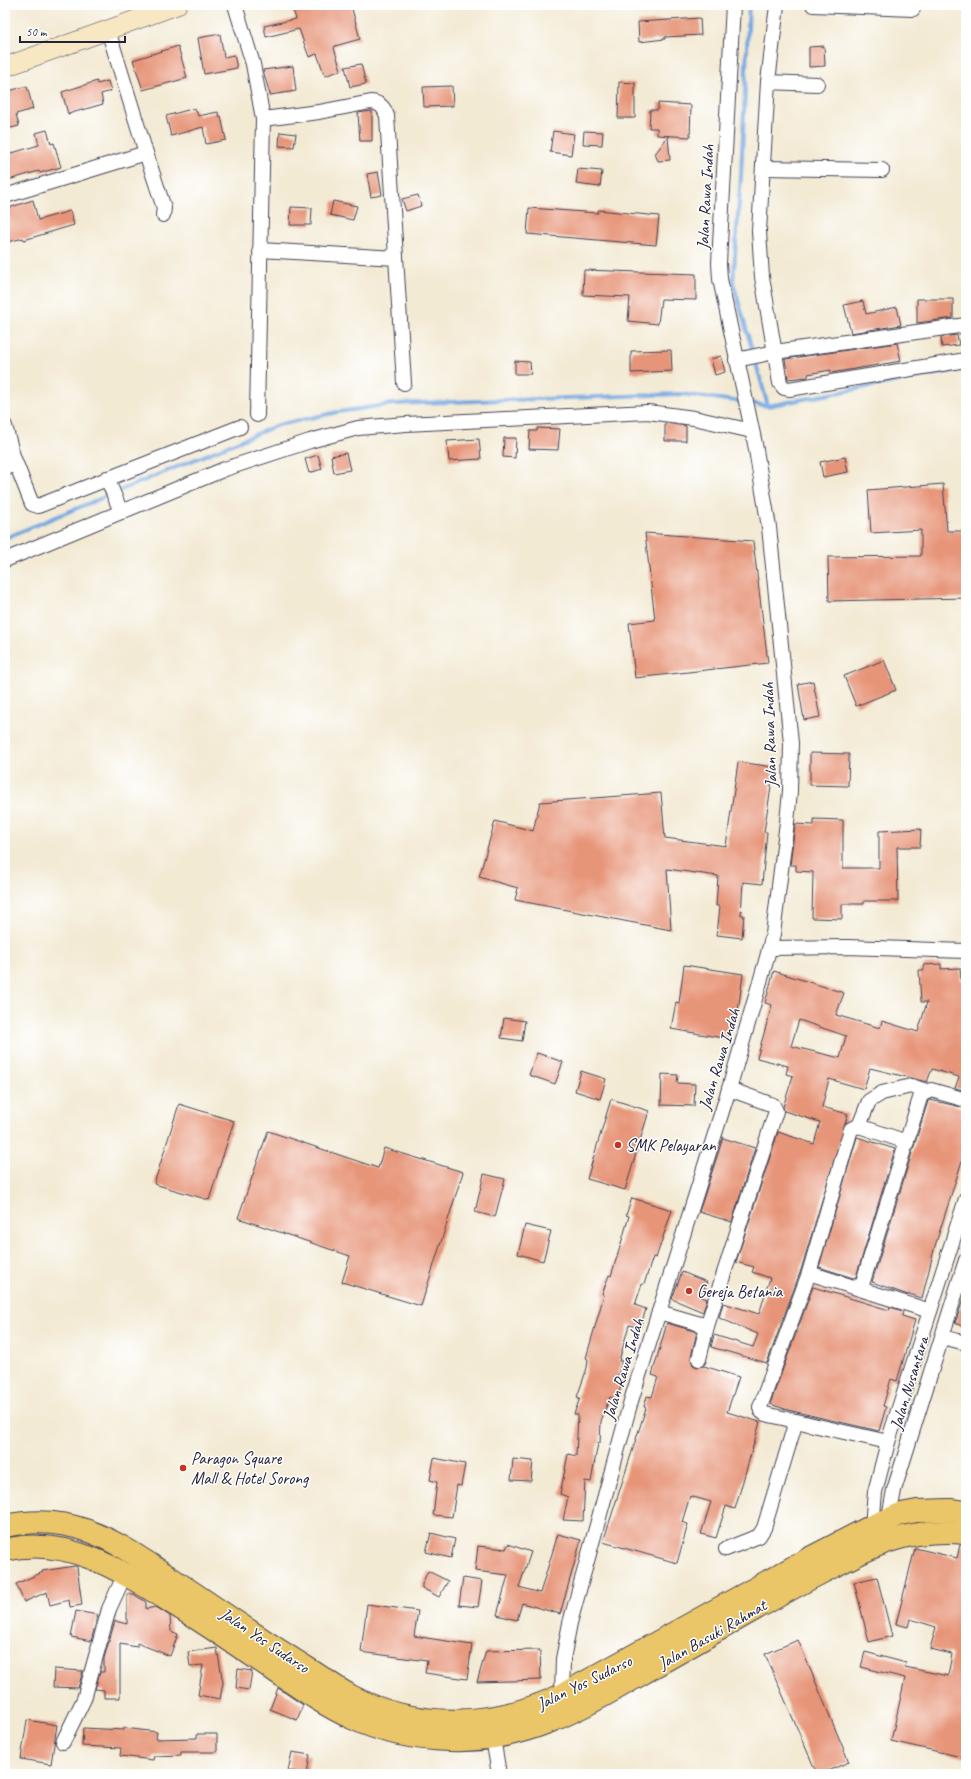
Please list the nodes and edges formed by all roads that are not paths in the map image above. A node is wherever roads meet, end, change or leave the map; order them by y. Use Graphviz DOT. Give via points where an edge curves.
graph roads {
  1 [pos="177,5"];
  2 [pos="235,5"];
  3 [pos="733,5"];
  4 [pos="777,5"];
  5 [pos="813,5"];
  6 [pos="913,9"];
  7 [pos="108,30"];
  8 [pos="5,67"];
  9 [pos="768,82"];
  10 [pos="817,84"];
  11 [pos="263,119"];
  12 [pos="146,153"];
  13 [pos="764,168"];
  14 [pos="882,170"];
  15 [pos="5,196"];
  16 [pos="162,215"];
  17 [pos="260,250"];
  18 [pos="396,258"];
  19 [pos="966,325"];
  20 [pos="771,353"];
  21 [pos="740,360"];
  22 [pos="966,360"];
  23 [pos="404,383"];
  24 [pos="257,415"];
  25 [pos="5,426"];
  26 [pos="240,427"];
  27 [pos="752,431"];
  28 [pos="13,456"];
  29 [pos="5,469"];
  30 [pos="107,478"];
  31 [pos="118,506"];
  32 [pos="5,560"];
  33 [pos="770,948"];
  34 [pos="966,951"];
  35 [pos="729,1089"];
  36 [pos="926,1091"];
  37 [pos="966,1100"];
  38 [pos="859,1126"];
  39 [pos="907,1142"];
  40 [pos="966,1199"];
  41 [pos="966,1260"];
  42 [pos="809,1272"];
  43 [pos="861,1288"];
  44 [pos="930,1311"];
  45 [pos="659,1312"];
  46 [pos="707,1326"];
  47 [pos="942,1338"];
  48 [pos="966,1343"];
  49 [pos="699,1359"];
  50 [pos="796,1421"];
  51 [pos="888,1442"];
  52 [pos="966,1512"];
  53 [pos="881,1522"];
  54 [pos="5,1526"];
  55 [pos="966,1534"];
  56 [pos="726,1549"];
  57 [pos="5,1550"];
  58 [pos="125,1574"];
  59 [pos="562,1695"];
  60 [pos="493,1738"];
  61 [pos="63,1742"];
  62 [pos="499,1774"];
  1 -- 7 [label="street"];
  2 -- 11 [label="street" via="253,64"];
  3 -- 21 [label="street, Jalan Rawa Indah" via="719,263 721,290"];
  4 -- 9 [label="street"];
  5 -- 6 [label="street"];
  7 -- 8 [label="street"];
  7 -- 12 [label="street"];
  9 -- 10 [label="street"];
  9 -- 13 [label="street"];
  11 -- 17 [label="street"];
  11 -- 18 [label="street" via="371,102 378,102 384,108 388,116"];
  12 -- 15 [label="street"];
  12 -- 16 [label="street" via="164,208"];
  13 -- 14 [label="street"];
  13 -- 20 [label="street" via="759,231"];
  17 -- 18 [label="street"];
  17 -- 24 [label="street"];
  18 -- 23 [label="street"];
  19 -- 20 [label="street"];
  20 -- 21 [label="street"];
  20 -- 22 [label="street" via="780,383 789,389"];
  21 -- 27 [label="street, Jalan Rawa Indah" via="742,388"];
  25 -- 28 [label="street"];
  26 -- 30 [label="street"];
  27 -- 31 [label="street" via="694,418 648,412 358,428 256,458"];
  27 -- 33 [label="street, Jalan Rawa Indah" via="769,527 791,743 788,808"];
  28 -- 29 [label="street" via="10,466"];
  28 -- 30 [label="street" via="32,504 38,506"];
  30 -- 31 [label="street"];
  31 -- 32 [label="street"];
  33 -- 34 [label="street"];
  33 -- 35 [label="street, Jalan Rawa Indah"];
  35 -- 45 [label="street, Jalan Rawa Indah"];
  35 -- 46 [label="street" via="773,1105 776,1111"];
  36 -- 37 [label="street" via="934,1090"];
  36 -- 38 [label="street" via="911,1086 882,1093 869,1101"];
  36 -- 39 [label="street" via="921,1094"];
  38 -- 39 [label="street"];
  38 -- 42 [label="street" via="851,1129"];
  39 -- 43 [label="street"];
  40 -- 44 [label="street"];
  41 -- 47 [label="street, Jalan Nusantara"];
  42 -- 43 [label="street"];
  42 -- 50 [label="street" via="760,1407 765,1414"];
  43 -- 44 [label="street"];
  44 -- 51 [label="street"];
  45 -- 46 [label="street"];
  45 -- 59 [label="street, Jalan Rawa Indah" via="570,1623 563,1659"];
  46 -- 49 [label="street"];
  47 -- 48 [label="street"];
  47 -- 53 [label="street, Jalan Nusantara" via="894,1490"];
  50 -- 51 [label="street"];
  50 -- 56 [label="street" via="760,1536"];
  51 -- 53 [label="street" via="875,1492"];
  52 -- 53 [label="highway, Jalan Yos Sudarso" via="917,1511"];
  53 -- 59 [label="highway, Jalan Yos Sudarso" via="797,1565"];
  54 -- 59 [label="highway, Jalan Yos Sudarso" via="40,1521 81,1527 98,1535 130,1551 212,1604 273,1648 351,1696 402,1716 435,1721 495,1718 523,1711"];
  55 -- 60 [label="highway, Jalan Basuki Rahmat" via="919,1533 873,1546 568,1714 519,1733"];
  57 -- 58 [label="highway, Jalan Basuki Rahmat" via="38,1546 58,1549 81,1555"];
  58 -- 60 [label="highway, Jalan Basuki Rahmat" via="318,1700 351,1718 380,1729 422,1738"];
  58 -- 61 [label="street" via="109,1609 84,1699"];
  60 -- 62 [label="street"];
}
